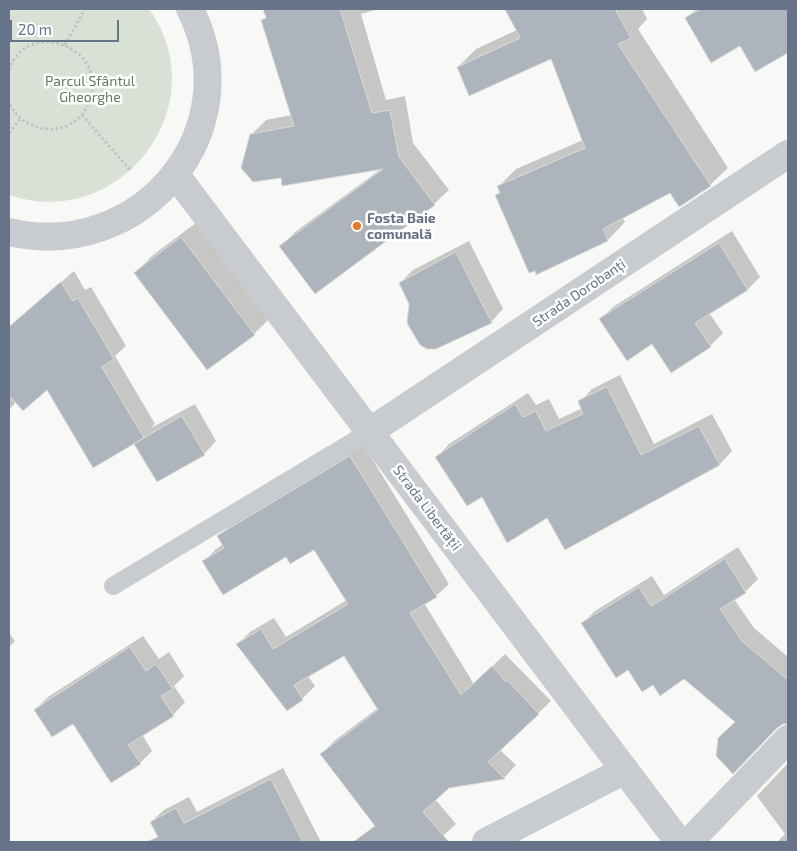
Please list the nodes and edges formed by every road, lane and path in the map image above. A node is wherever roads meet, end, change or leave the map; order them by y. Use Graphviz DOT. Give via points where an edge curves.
graph roads {
  1 [pos="85,9"];
  2 [pos="190,9"];
  3 [pos="65,45"];
  4 [pos="9,70"];
  5 [pos="9,103"];
  6 [pos="82,115"];
  7 [pos="20,119"];
  8 [pos="9,133"];
  9 [pos="788,154"];
  10 [pos="131,171"];
  11 [pos="175,174"];
  12 [pos="9,232"];
  13 [pos="370,432"];
  14 [pos="113,586"];
  15 [pos="788,739"];
  16 [pos="625,770"];
  17 [pos="486,842"];
  18 [pos="679,842"];
  19 [pos="689,842"];
  1 -- 3 [label="path"];
  2 -- 11 [label="street" via="203,45 206,92 196,136"];
  3 -- 4 [label="path" via="36,44 17,56"];
  3 -- 6 [label="path" via="85,60 93,80 88,106"];
  5 -- 7 [label="path"];
  6 -- 7 [label="path" via="56,129 36,127"];
  6 -- 10 [label="path"];
  7 -- 8 [label="path"];
  9 -- 13 [label="street, Strada Dorobanți"];
  11 -- 12 [label="street" via="144,205 96,230 52,237"];
  11 -- 13 [label="street, Strada Libertății"];
  13 -- 14 [label="lane"];
  13 -- 16 [label="street, Strada Libertății"];
  15 -- 19 [label="street"];
  16 -- 17 [label="street"];
  16 -- 18 [label="street, Strada Libertății"];
}
